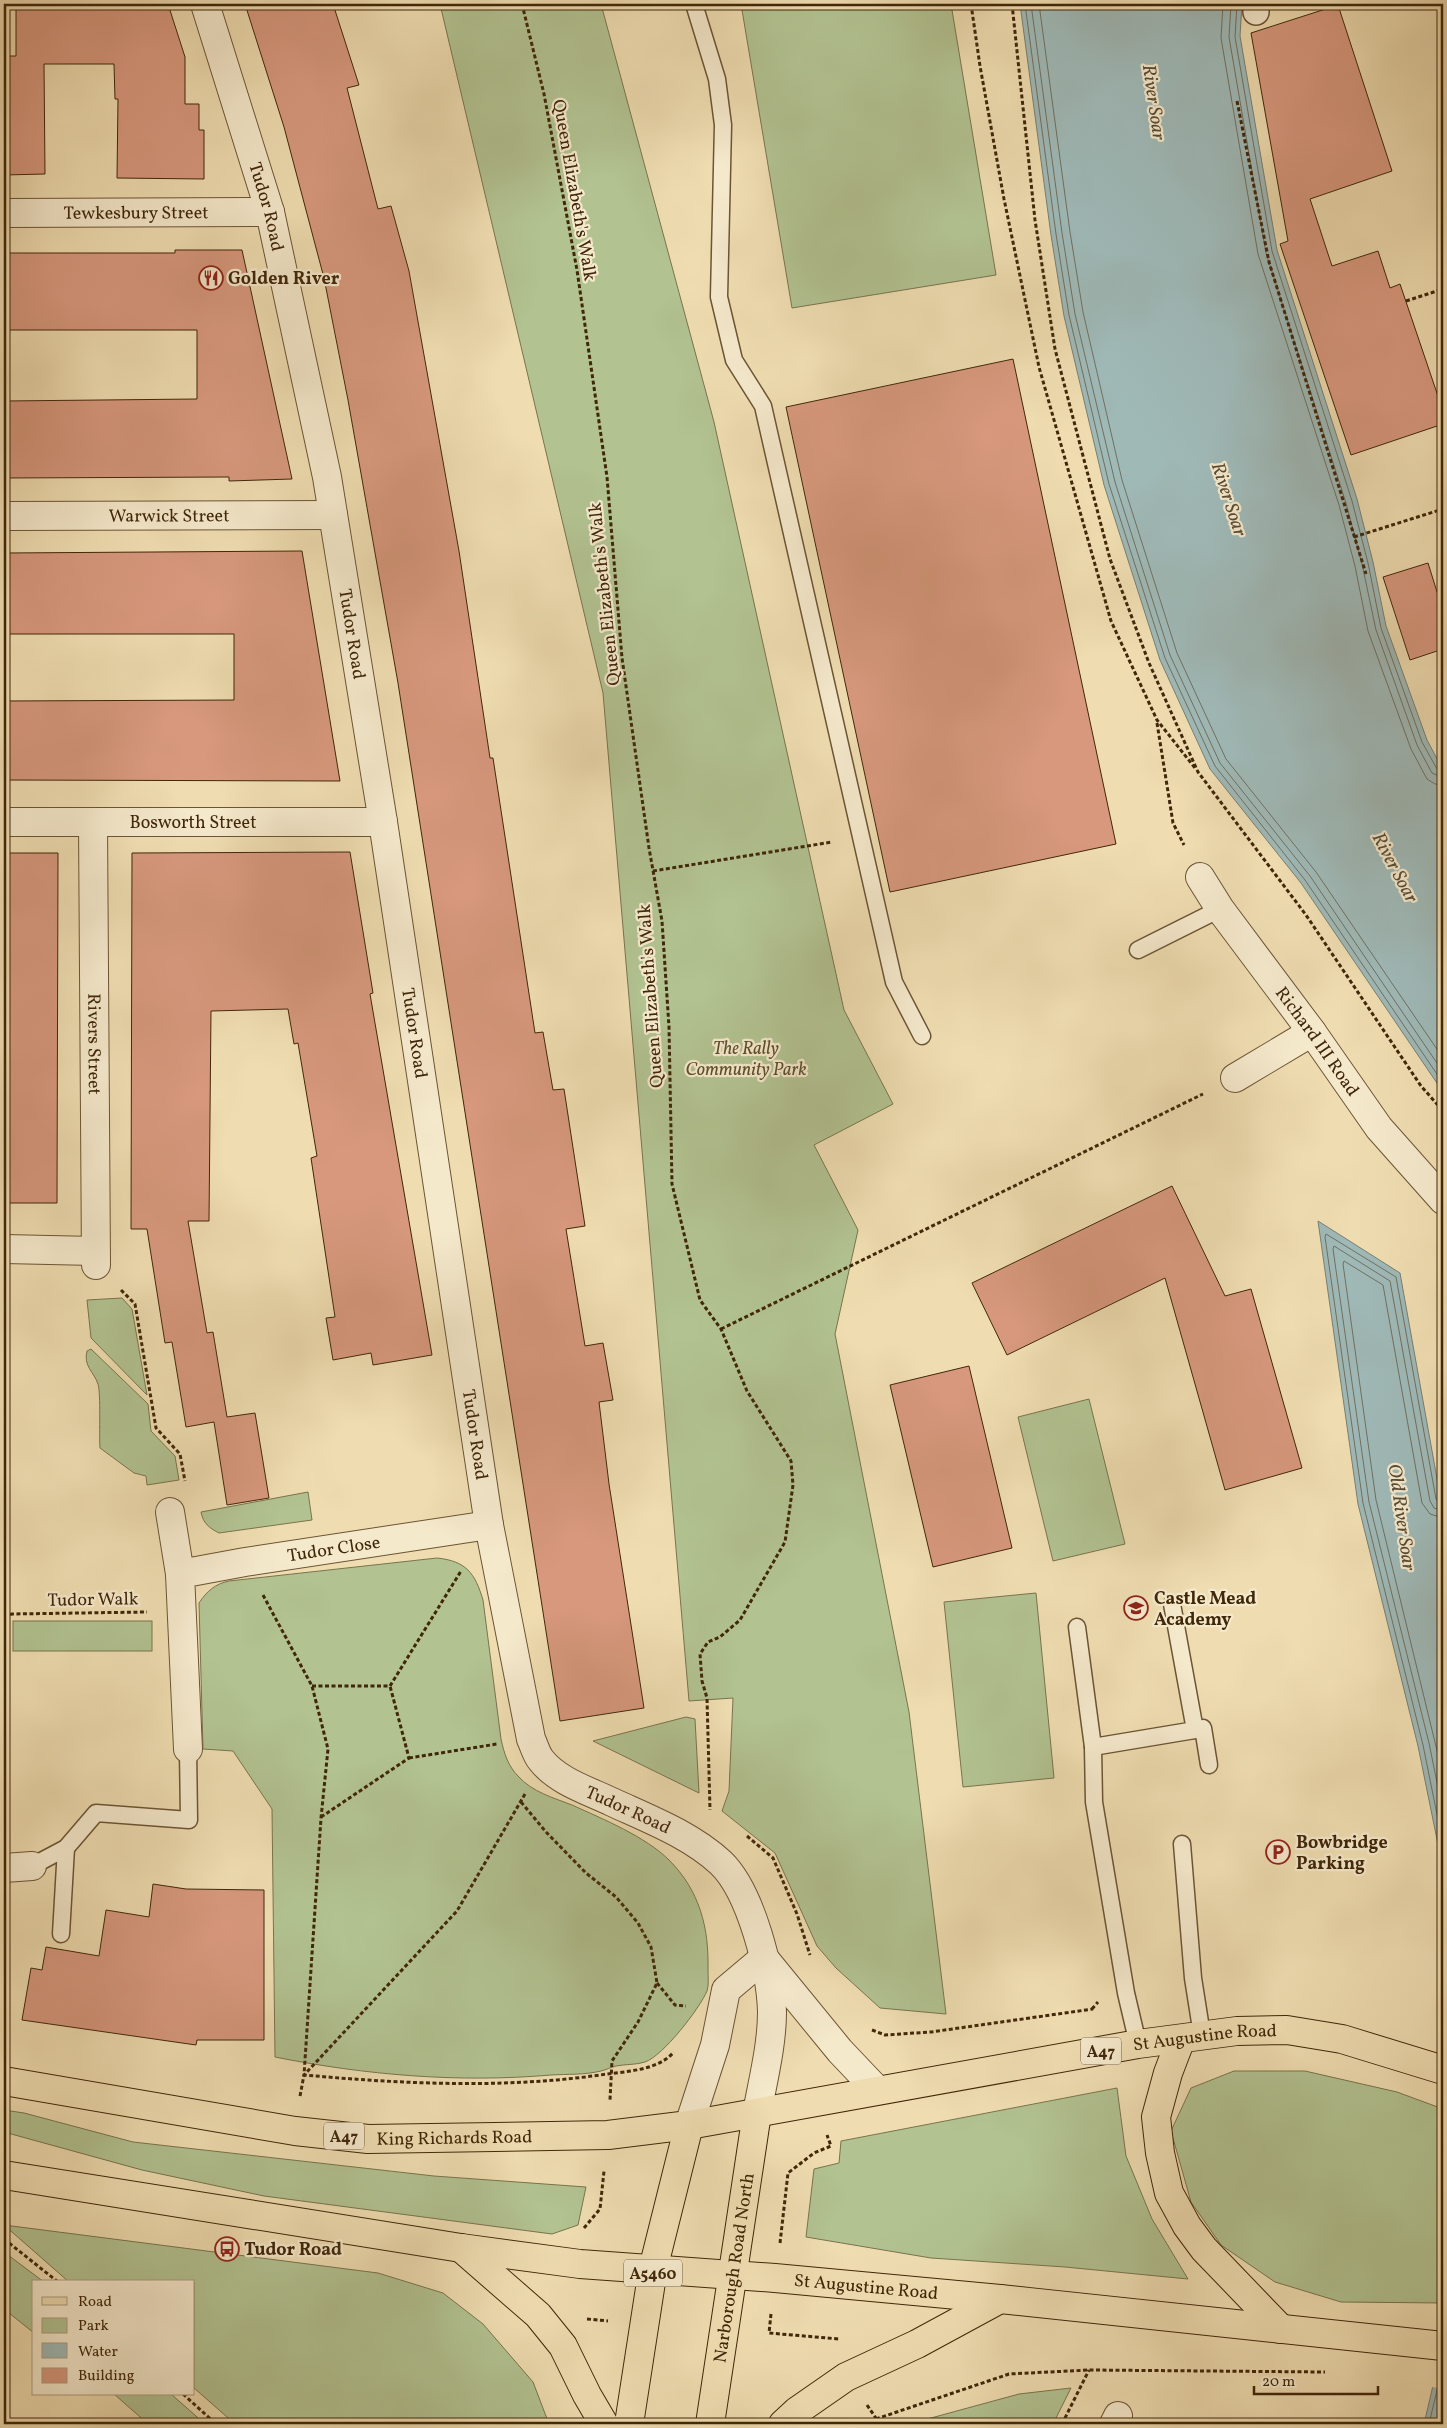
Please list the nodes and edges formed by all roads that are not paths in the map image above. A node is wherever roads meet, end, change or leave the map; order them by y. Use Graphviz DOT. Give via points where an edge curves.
graph roads {
  1 [pos="205,4"];
  2 [pos="694,4"];
  3 [pos="270,212"];
  4 [pos="4,214"];
  5 [pos="333,515"];
  6 [pos="4,516"];
  7 [pos="4,822"];
  8 [pos="383,822"];
  9 [pos="93,823"];
  10 [pos="1200,877"];
  11 [pos="1220,908"];
  12 [pos="1138,950"];
  13 [pos="1312,1032"];
  14 [pos="922,1036"];
  15 [pos="1235,1078"];
  16 [pos="1443,1200"];
  17 [pos="4,1249"];
  18 [pos="170,1512"];
  19 [pos="489,1525"];
  20 [pos="180,1574"];
  21 [pos="1172,1604"];
  22 [pos="1077,1627"];
  23 [pos="1195,1730"];
  24 [pos="1093,1747"];
  25 [pos="188,1750"];
  26 [pos="1209,1765"];
  27 [pos="1182,1844"];
  28 [pos="66,1848"];
  29 [pos="32,1866"];
  30 [pos="4,1868"];
  31 [pos="61,1934"];
  32 [pos="764,1958"];
  33 [pos="1192,2037"];
  34 [pos="1138,2044"];
  35 [pos="1443,2070"];
  36 [pos="4,2081"];
  37 [pos="878,2090"];
  38 [pos="757,2113"];
  39 [pos="689,2125"];
  40 [pos="4,2176"];
  41 [pos="461,2248"];
  42 [pos="653,2269"];
  43 [pos="732,2276"];
  44 [pos="1000,2299"];
  45 [pos="1281,2329"];
  46 [pos="1438,2346"];
  47 [pos="604,2424"];
  48 [pos="629,2424"];
  49 [pos="710,2424"];
  50 [pos="783,2424"];
  1 -- 3 [label="street, Tudor Road"];
  2 -- 14 [label="lane" via="717,79 723,125 719,297 734,360 763,406 894,982"];
  3 -- 4 [label="street, Tewkesbury Street"];
  3 -- 5 [label="street, Tudor Road"];
  5 -- 6 [label="street, Warwick Street"];
  5 -- 8 [label="street, Tudor Road"];
  7 -- 9 [label="street, Bosworth Street"];
  8 -- 9 [label="street, Bosworth Street"];
  8 -- 19 [label="street, Tudor Road"];
  9 -- 17 [label="street, Rivers Street" via="95,1258"];
  10 -- 11 [label="street, Richard III Road"];
  11 -- 12 [label="lane"];
  11 -- 13 [label="street, Richard III Road"];
  13 -- 15 [label="street"];
  13 -- 16 [label="street, Richard III Road" via="1379,1128"];
  18 -- 20 [label="street"];
  19 -- 20 [label="street, Tudor Close"];
  19 -- 32 [label="street, Tudor Road" via="536,1749 564,1779 695,1843 722,1864 751,1914"];
  20 -- 25 [label="street"];
  21 -- 23 [label="lane"];
  22 -- 24 [label="lane"];
  23 -- 24 [label="lane"];
  23 -- 26 [label="lane" via="1203,1728"];
  24 -- 34 [label="lane" via="1094,1802 1128,2003"];
  25 -- 28 [label="lane" via="189,1820 96,1813"];
  27 -- 33 [label="lane" via="1193,1978"];
  28 -- 29 [label="lane"];
  28 -- 31 [label="lane"];
  29 -- 30 [label="street"];
  32 -- 37 [label="street, Tudor Road" via="840,2051"];
  32 -- 38 [label="street, Tudor Road" via="772,2011"];
  32 -- 39 [label="street" via="726,1990 715,2045"];
  33 -- 34 [label="main road, St Augustine Road / A47"];
  33 -- 35 [label="main road, St Augustine Road / A47" via="1237,2031 1286,2030 1342,2039"];
  33 -- 45 [label="main road" via="1168,2073 1156,2117 1169,2193 1204,2249"];
  34 -- 37 [label="main road, St Augustine Road / A47"];
  36 -- 39 [label="main road, King Richards Road / A47" via="295,2131 368,2139 608,2135"];
  37 -- 38 [label="main road, St Augustine Road / A47"];
  38 -- 39 [label="main road, King Richards Road / A47"];
  38 -- 43 [label="main road, Narborough Road North"];
  39 -- 42 [label="main road, A5460"];
  40 -- 41 [label="main road"];
  41 -- 42 [label="main road" via="580,2264"];
  41 -- 47 [label="main road" via="538,2315 563,2346"];
  42 -- 43 [label="main road"];
  42 -- 48 [label="main road, A5460"];
  43 -- 44 [label="main road, St Augustine Road"];
  43 -- 49 [label="main road, Narborough Road North"];
  44 -- 45 [label="main road, St Augustine Road"];
  44 -- 50 [label="main road, St Augustine Road" via="917,2344 846,2376"];
  45 -- 46 [label="main road, St Augustine Road"];
}
